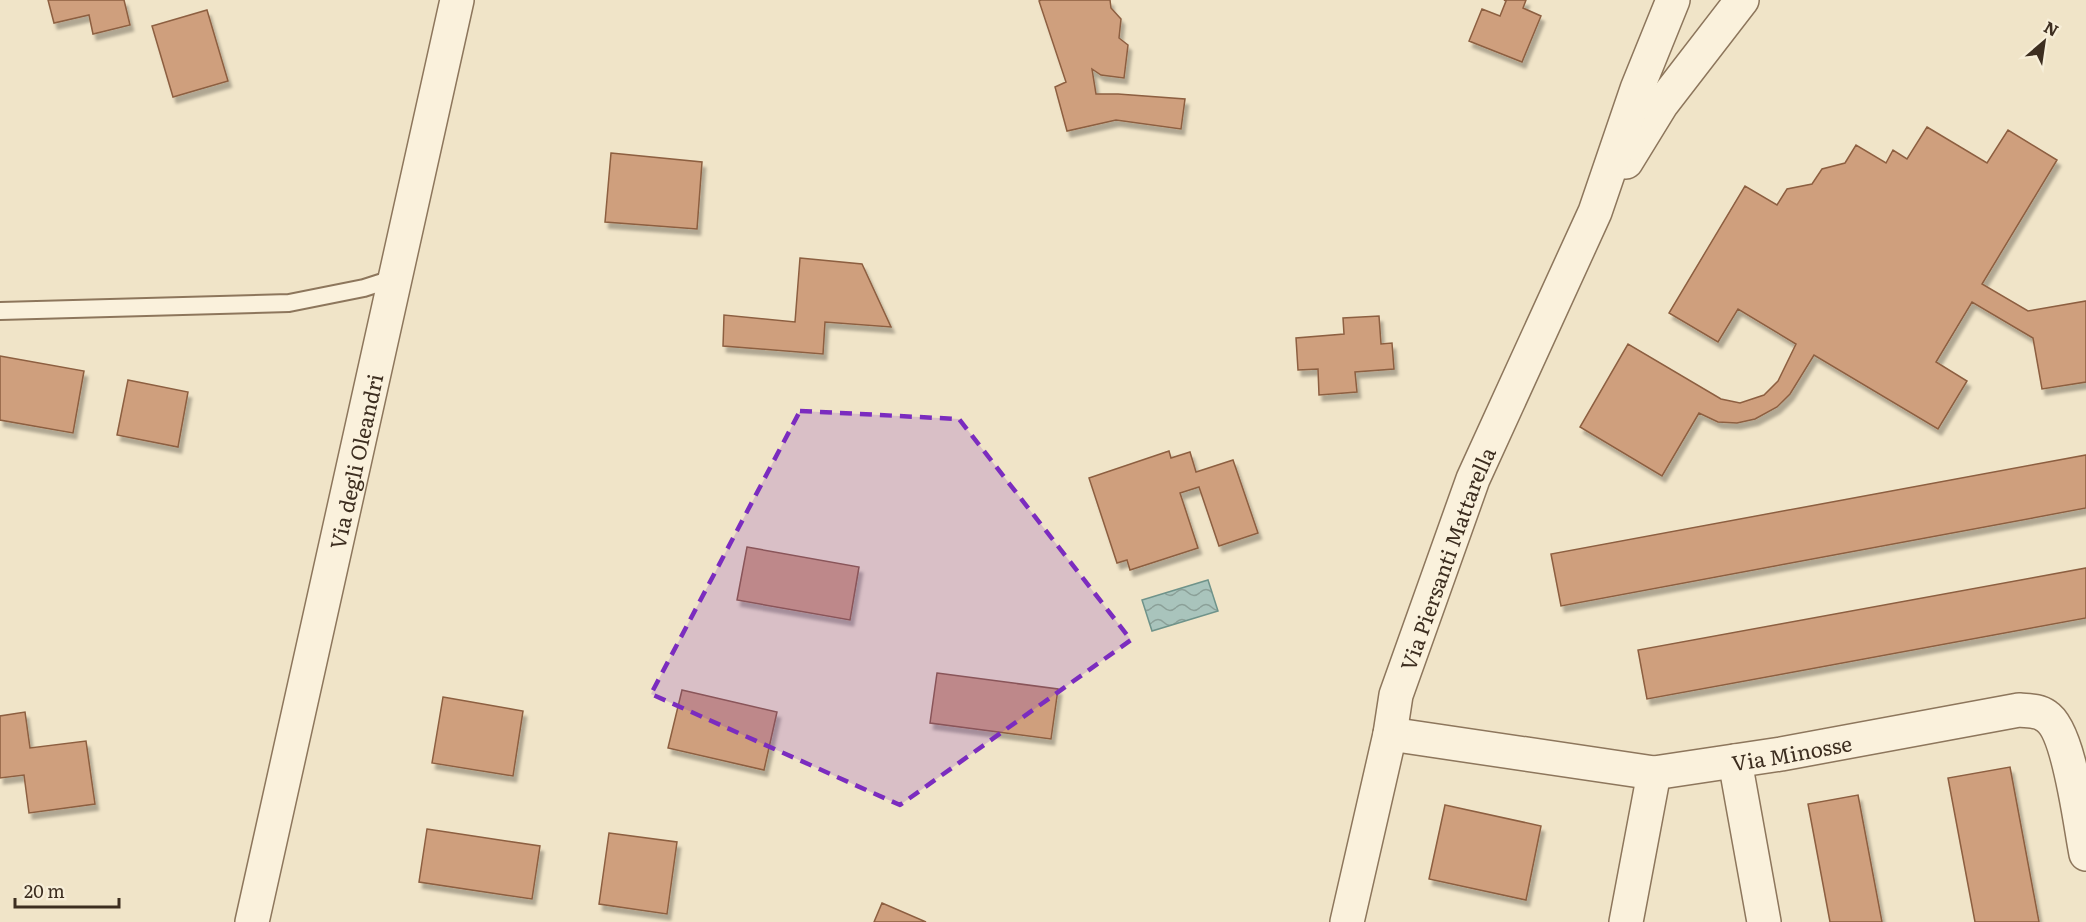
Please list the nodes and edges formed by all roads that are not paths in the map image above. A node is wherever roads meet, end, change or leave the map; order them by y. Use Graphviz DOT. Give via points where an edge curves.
graph roads {
  1 [pos="457,0"];
  2 [pos="1742,0"];
  3 [pos="1669,6"];
  4 [pos="1594,212"];
  5 [pos="395,278"];
  6 [pos="0,311"];
  7 [pos="1390,734"];
  8 [pos="1735,761"];
  9 [pos="1653,773"];
  10 [pos="2086,854"];
  11 [pos="252,922"];
  12 [pos="1347,922"];
  13 [pos="1626,922"];
  14 [pos="1764,922"];
  1 -- 5 [label="street, Via degli Oleandri"];
  2 -- 4 [label="street" via="1661,105"];
  3 -- 4 [label="street"];
  4 -- 7 [label="street, Via Piersanti Mattarella" via="1473,479 1396,695"];
  5 -- 6 [label="lane" via="289,303"];
  5 -- 11 [label="street, Via degli Oleandri"];
  7 -- 9 [label="street, Via Minosse"];
  7 -- 12 [label="street, Via Piersanti Mattarella"];
  8 -- 9 [label="street, Via Minosse"];
  8 -- 10 [label="street, Via Minosse" via="2019,710 2034,711 2048,716 2066,749"];
  8 -- 14 [label="street"];
  9 -- 13 [label="street"];
}
